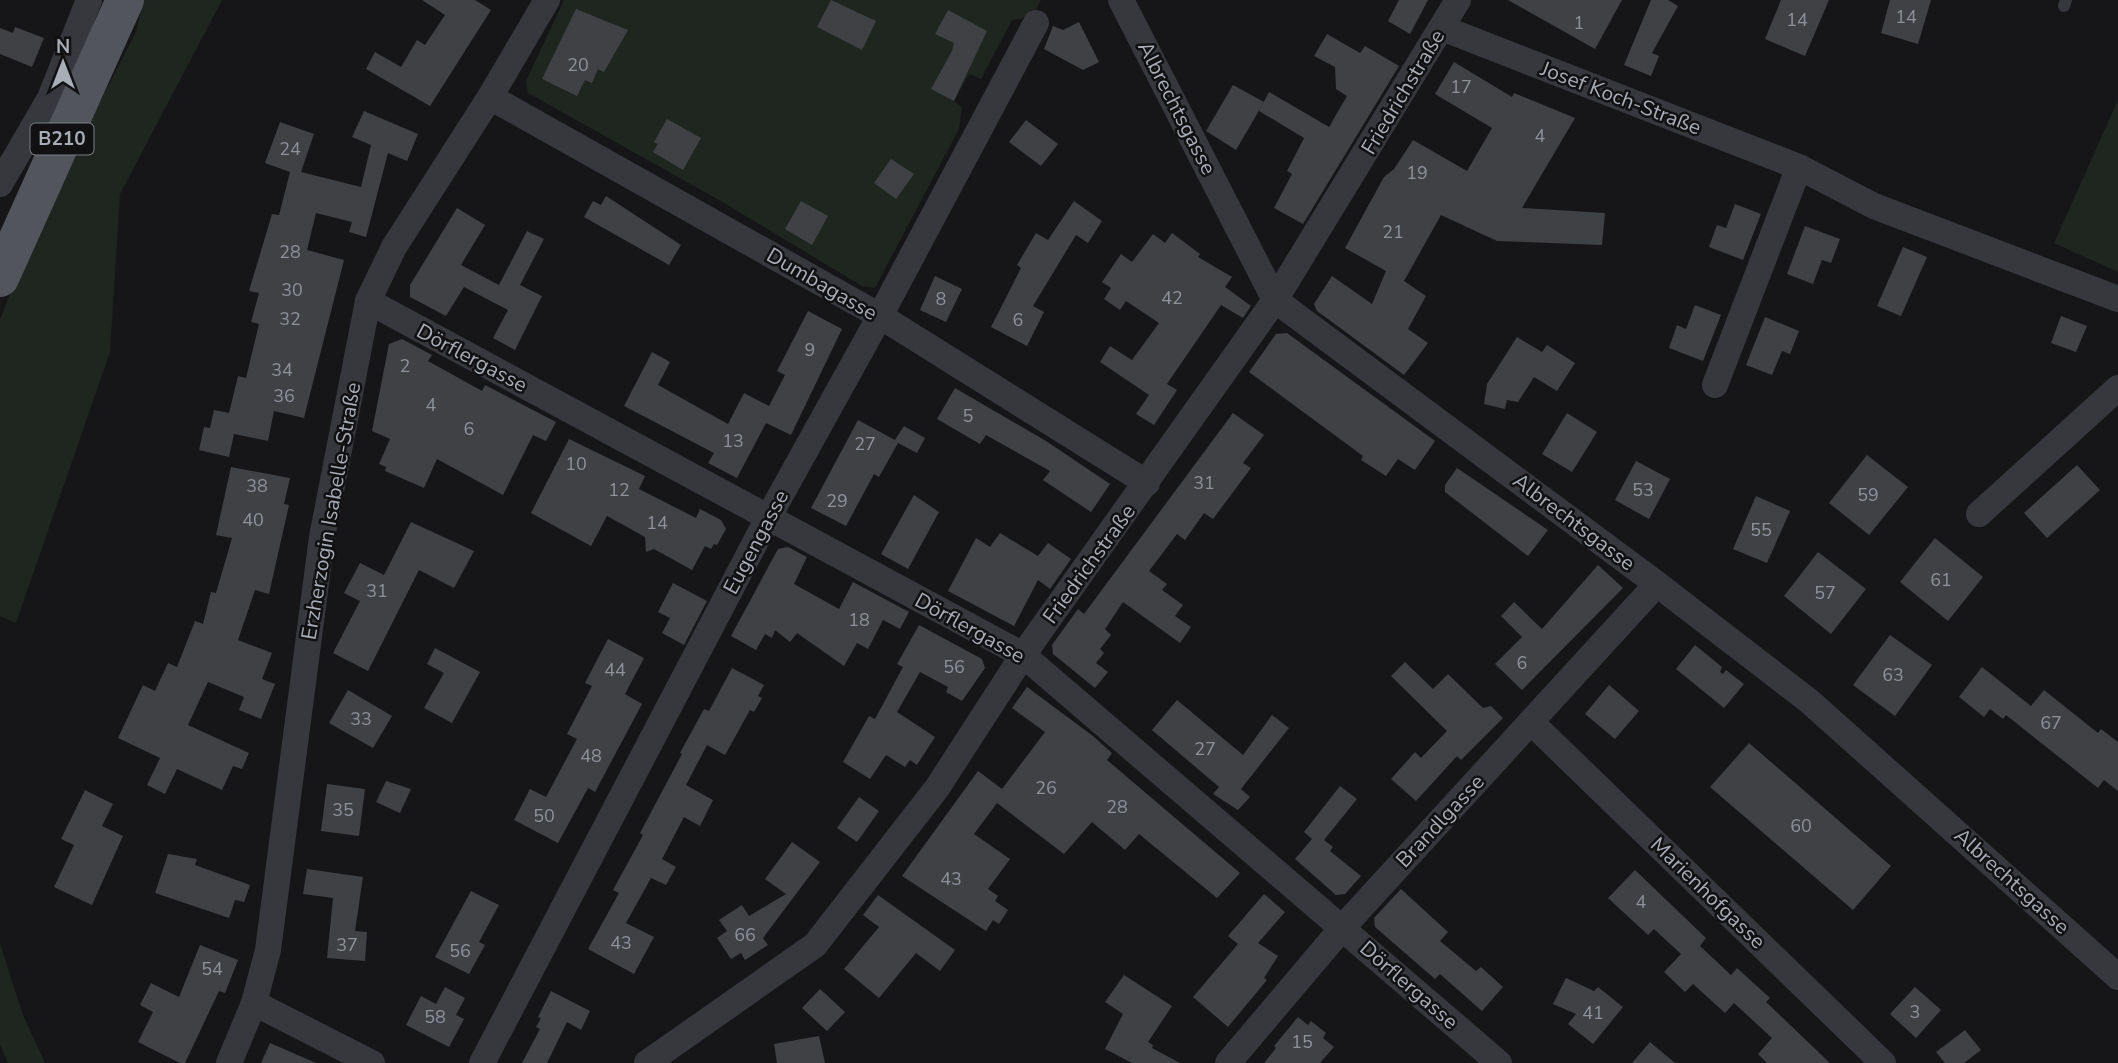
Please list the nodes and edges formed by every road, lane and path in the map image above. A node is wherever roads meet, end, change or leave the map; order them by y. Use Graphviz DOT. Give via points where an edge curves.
graph roads {
  1 [pos="89,0"];
  2 [pos="125,0"];
  3 [pos="547,0"];
  4 [pos="1121,0"];
  5 [pos="1458,0"];
  6 [pos="1035,23"];
  7 [pos="1442,28"];
  8 [pos="490,97"];
  9 [pos="1800,167"];
  10 [pos="0,184"];
  11 [pos="0,278"];
  12 [pos="2118,299"];
  13 [pos="1275,300"];
  14 [pos="368,301"];
  15 [pos="880,316"];
  16 [pos="1715,385"];
  17 [pos="2118,388"];
  18 [pos="1147,483"];
  19 [pos="1979,513"];
  20 [pos="768,518"];
  21 [pos="1657,584"];
  22 [pos="1023,655"];
  23 [pos="1532,723"];
  24 [pos="1343,927"];
  25 [pos="2118,976"];
  26 [pos="254,1003"];
  27 [pos="229,1063"];
  28 [pos="372,1063"];
  29 [pos="482,1063"];
  30 [pos="647,1063"];
  31 [pos="1228,1063"];
  32 [pos="1499,1063"];
  33 [pos="1883,1063"];
  1 -- 10 [label="street" via="50,98"];
  2 -- 11 [label="main road, B210"];
  3 -- 8 [label="street, Erzherzogin Isabelle-Straße"];
  4 -- 13 [label="street, Albrechtsgasse"];
  5 -- 7 [label="street, Friedrichstraße"];
  6 -- 15 [label="street, Eugengasse"];
  7 -- 9 [label="street, Josef Koch-Straße"];
  7 -- 13 [label="street, Friedrichstraße"];
  8 -- 14 [label="street, Erzherzogin Isabelle-Straße" via="394,247"];
  8 -- 15 [label="street, Dumbagasse"];
  9 -- 12 [label="street, Josef Koch-Straße" via="1874,206"];
  9 -- 16 [label="street"];
  13 -- 18 [label="street, Friedrichstraße"];
  13 -- 21 [label="street, Albrechtsgasse"];
  14 -- 20 [label="street, Dörflergasse"];
  14 -- 26 [label="street, Erzherzogin Isabelle-Straße" via="322,537 268,950"];
  15 -- 18 [label="street, Dumbagasse"];
  15 -- 20 [label="street, Eugengasse"];
  17 -- 19 [label="street"];
  18 -- 22 [label="street, Friedrichstraße"];
  20 -- 22 [label="street, Dörflergasse"];
  20 -- 29 [label="street, Eugengasse"];
  21 -- 23 [label="street, Brandlgasse"];
  21 -- 25 [label="street, Albrechtsgasse" via="1809,701"];
  22 -- 24 [label="street, Dörflergasse"];
  22 -- 30 [label="street, Friedrichstraße" via="937,788 815,945"];
  23 -- 24 [label="street, Brandlgasse"];
  23 -- 33 [label="street, Marienhofgasse"];
  24 -- 31 [label="street, Brandlgasse"];
  24 -- 32 [label="street, Dörflergasse"];
  26 -- 27 [label="street, Erzherzogin Isabelle-Straße"];
  26 -- 28 [label="street"];
}
